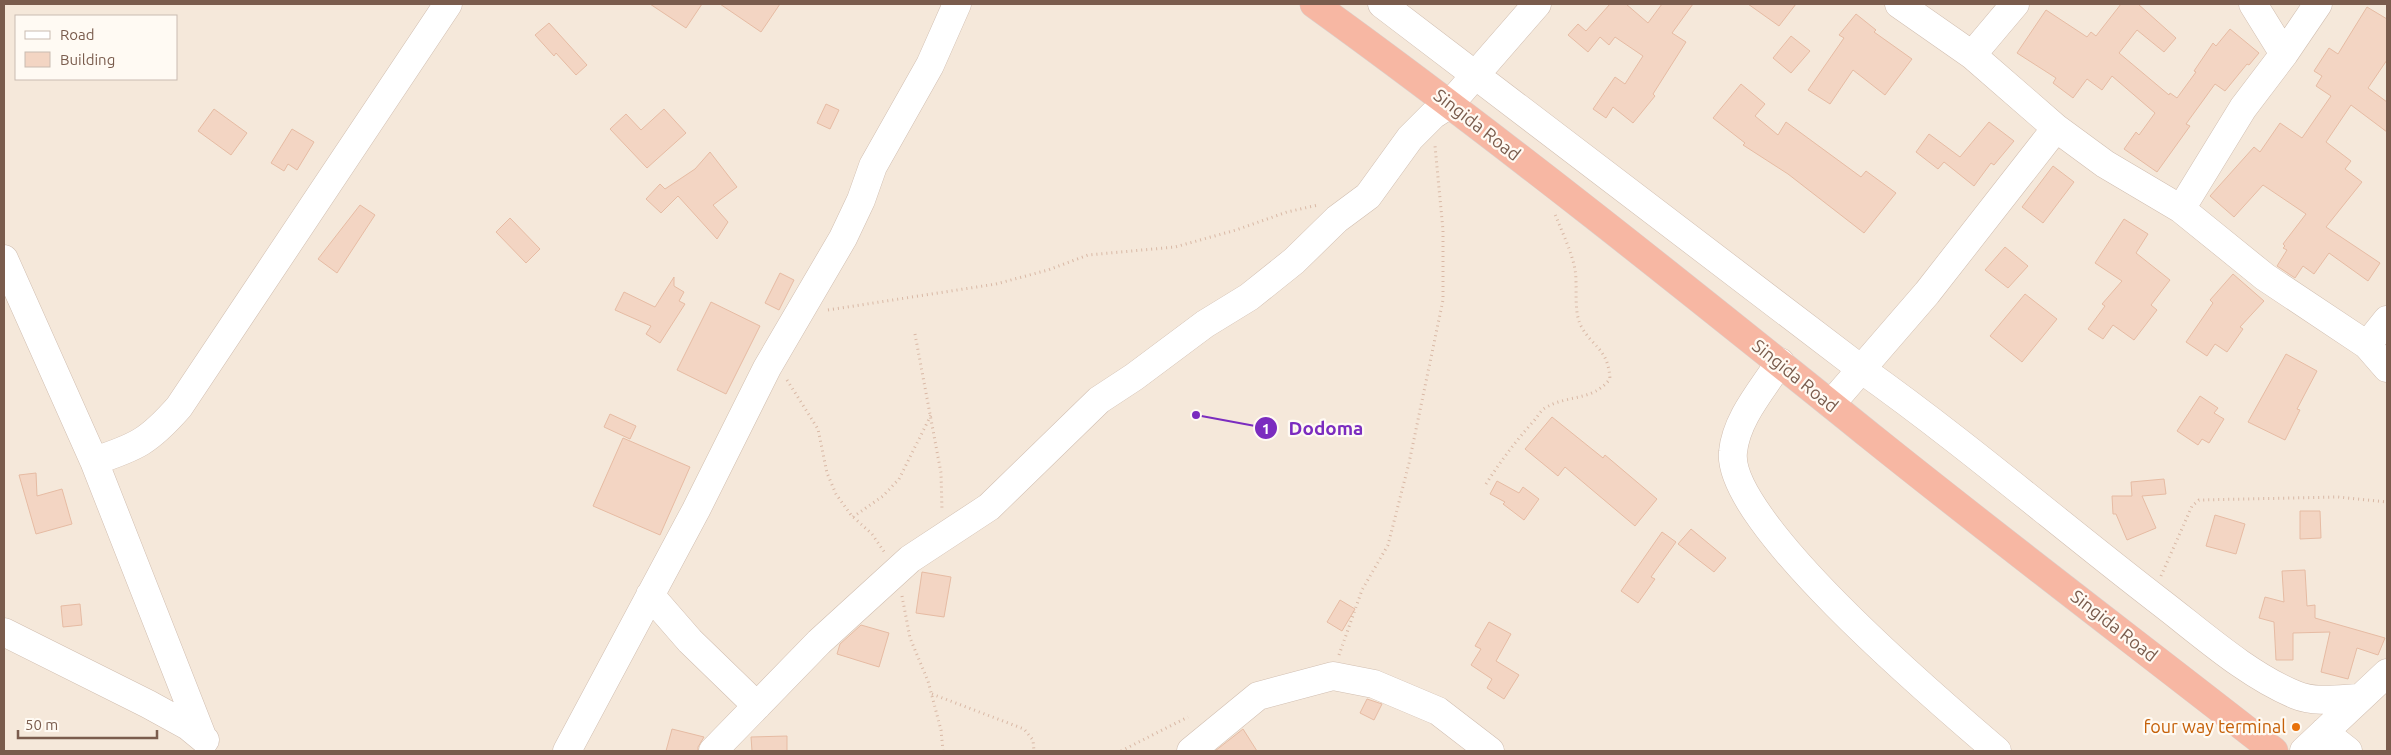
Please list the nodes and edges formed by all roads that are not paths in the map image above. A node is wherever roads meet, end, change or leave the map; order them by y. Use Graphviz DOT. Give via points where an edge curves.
graph roads {
  1 [pos="448,4"];
  2 [pos="958,4"];
  3 [pos="1314,4"];
  4 [pos="1382,4"];
  5 [pos="1537,4"];
  6 [pos="1899,4"];
  7 [pos="2015,4"];
  8 [pos="2253,4"];
  9 [pos="2318,4"];
  10 [pos="2284,54"];
  11 [pos="1972,56"];
  12 [pos="1476,76"];
  13 [pos="1441,110"];
  14 [pos="2056,128"];
  15 [pos="2181,209"];
  16 [pos="4,259"];
  17 [pos="2387,320"];
  18 [pos="2366,345"];
  19 [pos="1780,362"];
  20 [pos="2387,368"];
  21 [pos="1861,369"];
  22 [pos="1831,404"];
  23 [pos="94,461"];
  24 [pos="650,595"];
  25 [pos="4,632"];
  26 [pos="2387,673"];
  27 [pos="2359,698"];
  28 [pos="757,706"];
  29 [pos="2324,732"];
  30 [pos="207,744"];
  31 [pos="567,751"];
  32 [pos="713,751"];
  33 [pos="1191,751"];
  34 [pos="1490,751"];
  35 [pos="1997,751"];
  36 [pos="2274,751"];
  37 [pos="2304,751"];
  38 [pos="2348,751"];
  1 -- 23 [label="street" via="179,407 149,439"];
  2 -- 24 [label="street" via="930,65 873,166 842,238 767,368"];
  3 -- 13 [label="highway, Singida Road"];
  4 -- 12 [label="street"];
  5 -- 12 [label="street"];
  6 -- 11 [label="street"];
  7 -- 11 [label="street"];
  8 -- 10 [label="street"];
  9 -- 10 [label="street"];
  10 -- 15 [label="street" via="2243,108"];
  11 -- 14 [label="street"];
  12 -- 13 [label="street"];
  12 -- 21 [label="street"];
  13 -- 19 [label="highway, Singida Road"];
  13 -- 28 [label="street" via="1410,138 1368,196 1337,219 1294,262 1249,297 1205,324 1099,400 990,507 910,558 819,642"];
  14 -- 15 [label="street" via="2112,168"];
  14 -- 21 [label="street" via="1927,293"];
  15 -- 18 [label="street" via="2266,276"];
  16 -- 23 [label="street"];
  17 -- 18 [label="street"];
  18 -- 20 [label="street"];
  19 -- 22 [label="highway, Singida Road"];
  19 -- 35 [label="street" via="1740,425 1732,453 1737,479 1751,505 1780,543 1873,643"];
  21 -- 22 [label="street"];
  21 -- 27 [label="street" via="1930,418 2248,669 2296,696 2321,700"];
  22 -- 36 [label="highway, Singida Road"];
  23 -- 30 [label="street"];
  24 -- 28 [label="street" via="690,642"];
  24 -- 31 [label="street"];
  25 -- 30 [label="street" via="148,704"];
  26 -- 27 [label="street"];
  27 -- 29 [label="street"];
  28 -- 32 [label="street"];
  29 -- 37 [label="street"];
  29 -- 38 [label="street"];
  33 -- 34 [label="street" via="1258,696 1332,676 1374,684 1438,711"];
}
